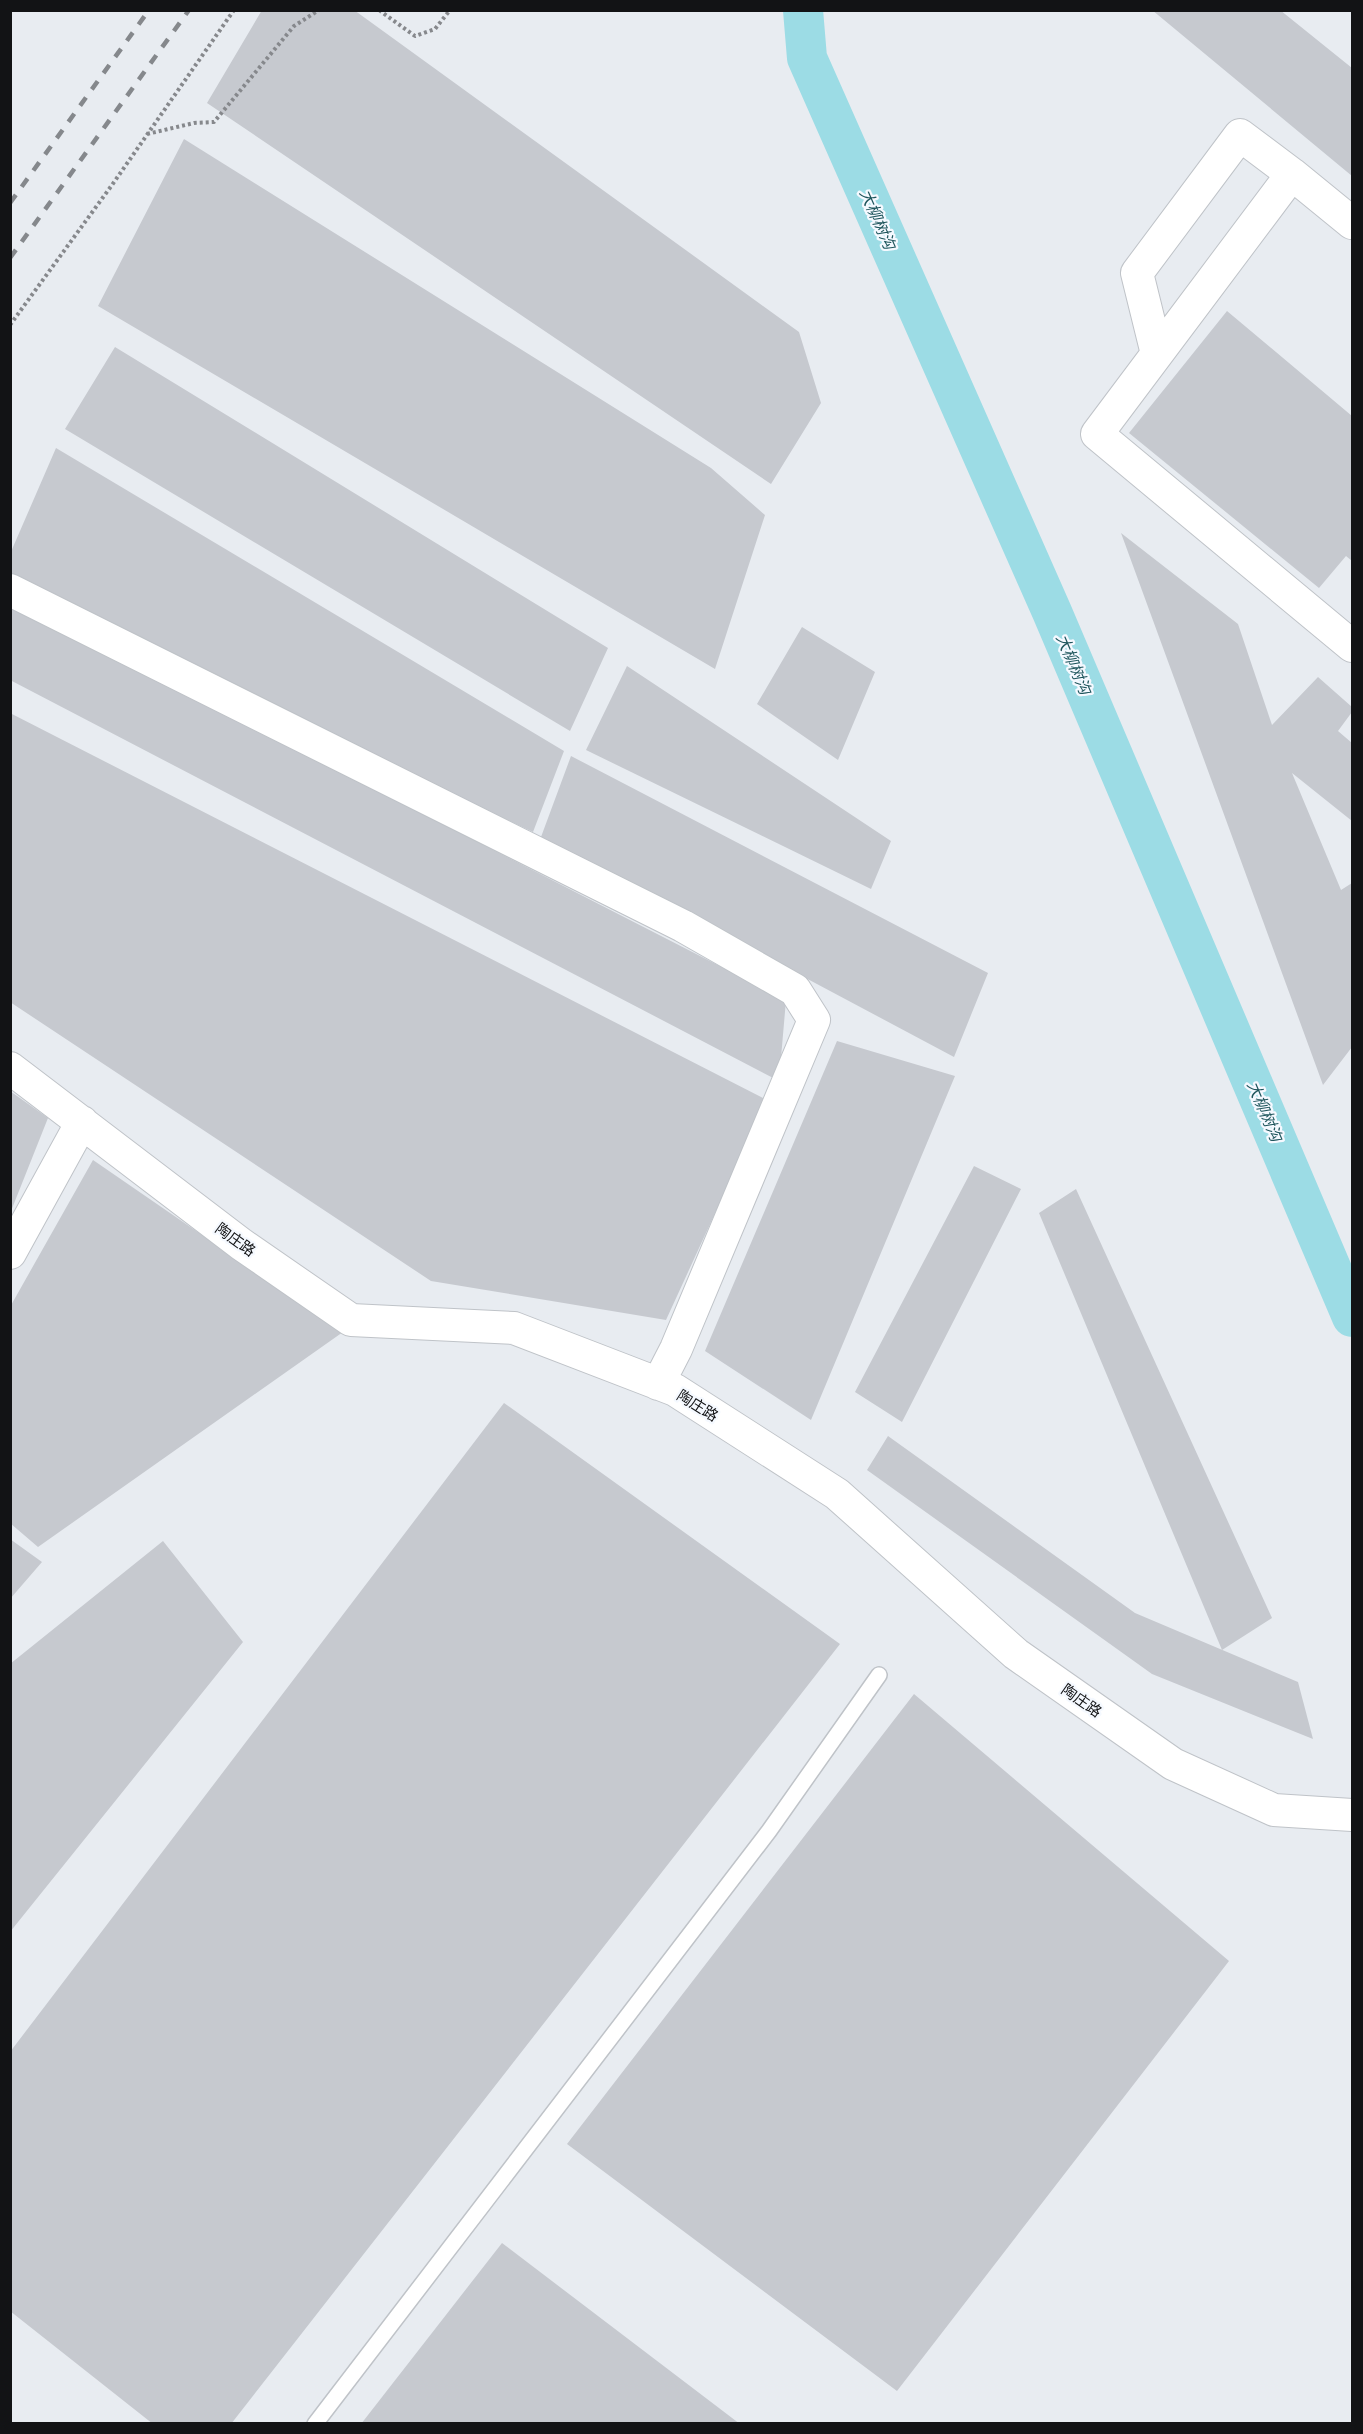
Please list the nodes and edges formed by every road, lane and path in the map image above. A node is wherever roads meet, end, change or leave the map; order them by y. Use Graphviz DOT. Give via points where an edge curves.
graph roads {
  1 [pos="234,10"];
  2 [pos="319,10"];
  3 [pos="379,10"];
  4 [pos="450,10"];
  5 [pos="147,134"];
  6 [pos="1292,174"];
  7 [pos="1353,224"];
  8 [pos="10,325"];
  9 [pos="1157,354"];
  10 [pos="10,590"];
  11 [pos="1353,646"];
  12 [pos="10,1068"];
  13 [pos="82,1122"];
  14 [pos="10,1253"];
  15 [pos="658,1384"];
  16 [pos="879,1675"];
  17 [pos="1353,1815"];
  18 [pos="315,2424"];
  1 -- 5 [label="path"];
  2 -- 5 [label="path" via="294,26 214,122"];
  3 -- 4 [label="path" via="415,36 435,29"];
  5 -- 8 [label="path"];
  6 -- 7 [label="street"];
  6 -- 9 [label="street"];
  6 -- 9 [label="street" via="1240,135 1137,273"];
  9 -- 11 [label="street" via="1097,434"];
  10 -- 15 [label="street" via="682,926 795,990 814,1020"];
  12 -- 13 [label="street, 陶庄路"];
  13 -- 14 [label="street"];
  13 -- 15 [label="street, 陶庄路" via="241,1244 351,1320 514,1328"];
  15 -- 17 [label="street, 陶庄路" via="675,1390 837,1494 1016,1654 1173,1764 1274,1810"];
  16 -- 18 [label="lane" via="769,1831"];
}
